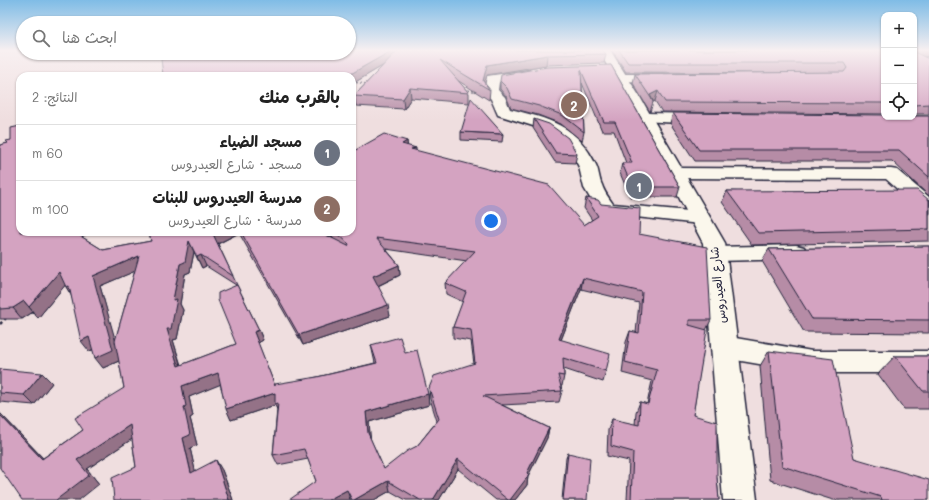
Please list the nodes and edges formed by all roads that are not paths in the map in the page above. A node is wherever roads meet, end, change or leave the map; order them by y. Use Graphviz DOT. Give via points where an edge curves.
graph roads {
  1 [pos="530,73"];
  2 [pos="615,73"];
  3 [pos="651,73"];
  4 [pos="677,78"];
  5 [pos="645,118"];
  6 [pos="716,119"];
  7 [pos="675,173"];
  8 [pos="929,207"];
  9 [pos="700,218"];
  10 [pos="818,252"];
  11 [pos="715,254"];
  12 [pos="724,347"];
  13 [pos="929,362"];
  14 [pos="740,500"];
  1 -- 9 [label="street" via="492,79 492,91 498,97 503,112 541,122 574,140 588,166 593,186 606,209"];
  2 -- 5 [label="street, شارع العيدروس"];
  3 -- 4 [label="street"];
  5 -- 6 [label="street"];
  5 -- 7 [label="street, شارع العيدروس"];
  7 -- 8 [label="street" via="891,174"];
  7 -- 9 [label="street, شارع العيدروس"];
  9 -- 11 [label="street, شارع العيدروس" via="714,243"];
  10 -- 11 [label="street"];
  11 -- 12 [label="street, شارع العيدروس"];
  12 -- 13 [label="street" via="812,362"];
  12 -- 14 [label="street, شارع العيدروس"];
}
